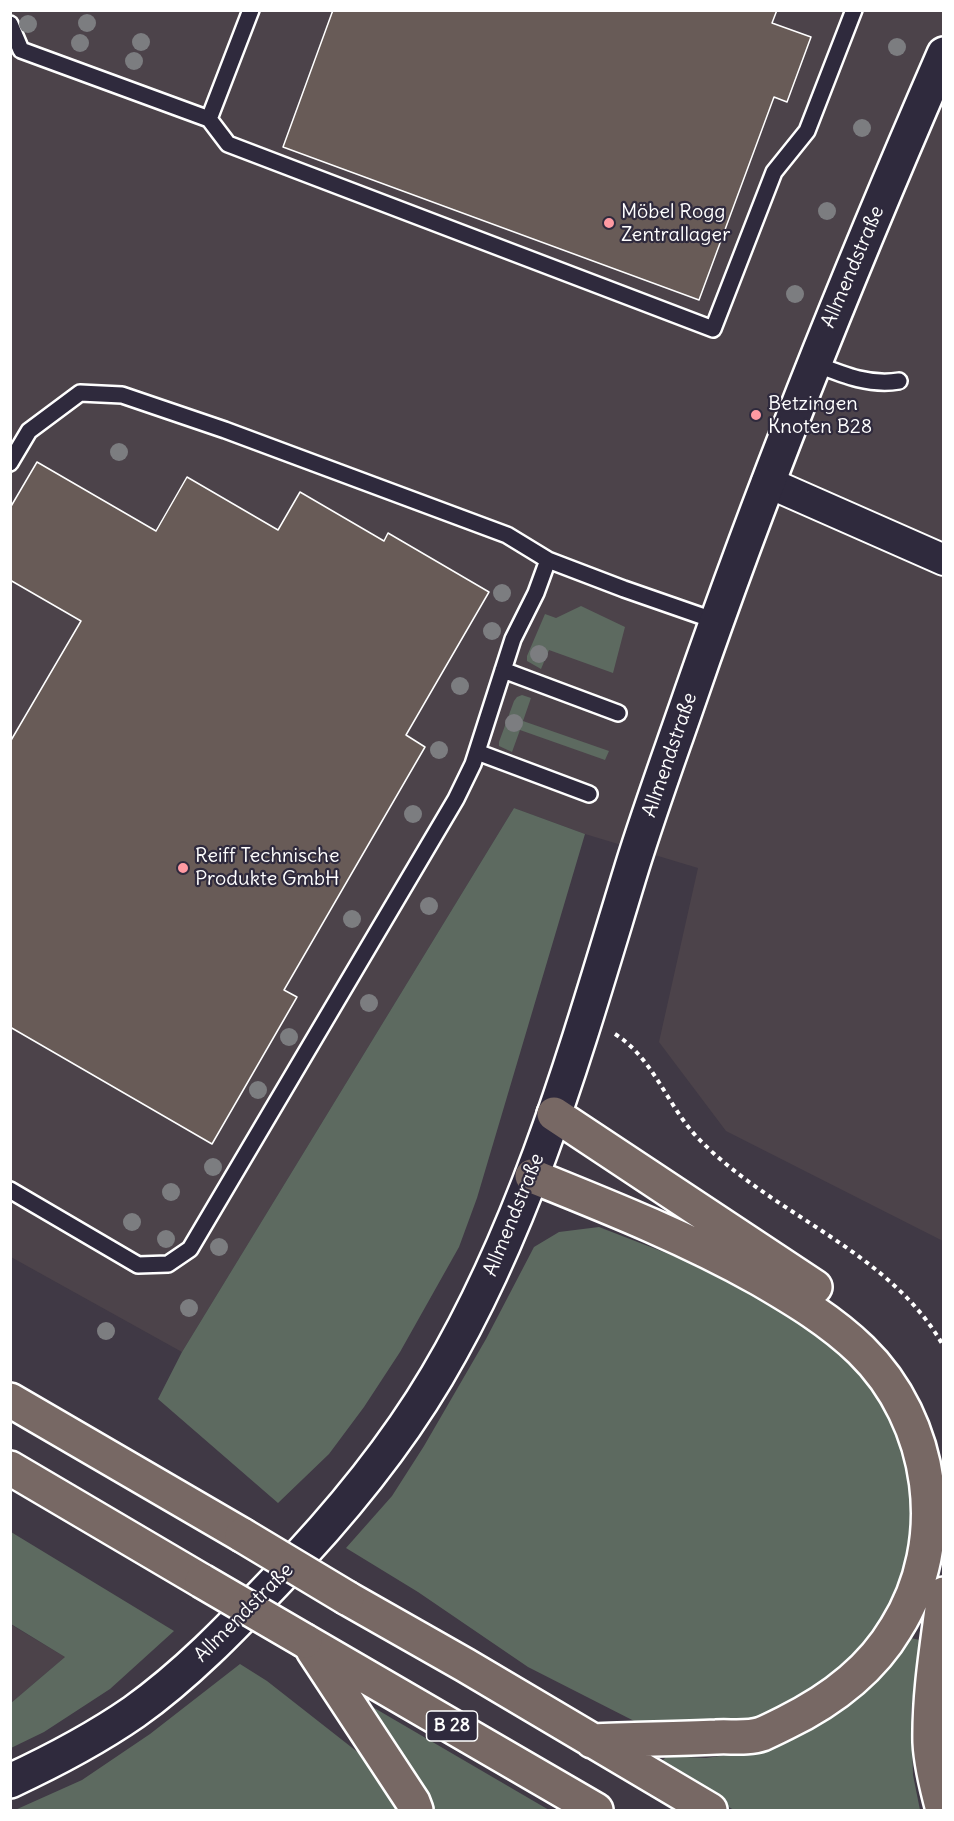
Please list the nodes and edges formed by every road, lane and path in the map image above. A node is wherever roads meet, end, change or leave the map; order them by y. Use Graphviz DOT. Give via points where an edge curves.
graph roads {
  1 [pos="250,10"];
  2 [pos="854,10"];
  3 [pos="10,24"];
  4 [pos="944,54"];
  5 [pos="209,119"];
  6 [pos="813,363"];
  7 [pos="899,381"];
  8 [pos="10,463"];
  9 [pos="767,482"];
  10 [pos="548,560"];
  11 [pos="944,560"];
  12 [pos="716,621"];
  13 [pos="503,670"];
  14 [pos="618,713"];
  15 [pos="477,752"];
  16 [pos="589,794"];
  17 [pos="586,1017"];
  18 [pos="554,1114"];
  19 [pos="532,1176"];
  20 [pos="10,1190"];
  21 [pos="944,1347"];
  22 [pos="10,1400"];
  23 [pos="944,1458"];
  24 [pos="10,1468"];
  25 [pos="944,1594"];
  26 [pos="307,1642"];
  27 [pos="592,1741"];
  28 [pos="10,1781"];
  29 [pos="416,1810"];
  30 [pos="596,1810"];
  31 [pos="710,1810"];
  32 [pos="943,1810"];
  1 -- 5 [label="lane"];
  2 -- 5 [label="lane" via="807,131 774,172 713,329 228,144"];
  3 -- 5 [label="lane" via="21,50"];
  4 -- 6 [label="street, Allmendstraße"];
  6 -- 7 [label="lane" via="872,383"];
  6 -- 9 [label="street, Allmendstraße"];
  8 -- 10 [label="lane" via="29,431 80,393 122,395 507,534"];
  9 -- 11 [label="street"];
  9 -- 12 [label="street, Allmendstraße"];
  10 -- 12 [label="lane"];
  10 -- 13 [label="lane"];
  12 -- 17 [label="street, Allmendstraße" via="634,861"];
  13 -- 14 [label="lane"];
  13 -- 15 [label="lane"];
  15 -- 16 [label="lane"];
  15 -- 20 [label="lane" via="456,799 190,1249 168,1264 138,1265"];
  17 -- 18 [label="street, Allmendstraße"];
  17 -- 21 [label="path" via="630,1043 697,1136 749,1180 865,1261 903,1295"];
  18 -- 19 [label="street, Allmendstraße"];
  18 -- 23 [label="highway" via="868,1326 888,1347 924,1399"];
  19 -- 27 [label="highway" via="689,1241 802,1303 834,1326 891,1385 918,1440 926,1473 929,1510 925,1550 914,1591 897,1628 861,1674 816,1708 760,1735"];
  19 -- 28 [label="street, Allmendstraße" via="496,1263 438,1374 381,1461 329,1526 244,1616 145,1703 69,1753"];
  22 -- 27 [label="highway, bridge"];
  24 -- 26 [label="highway, B 28, bridge"];
  25 -- 32 [label="highway" via="930,1743"];
  26 -- 29 [label="highway"];
  26 -- 30 [label="highway, B 28"];
  27 -- 31 [label="highway"];
}
